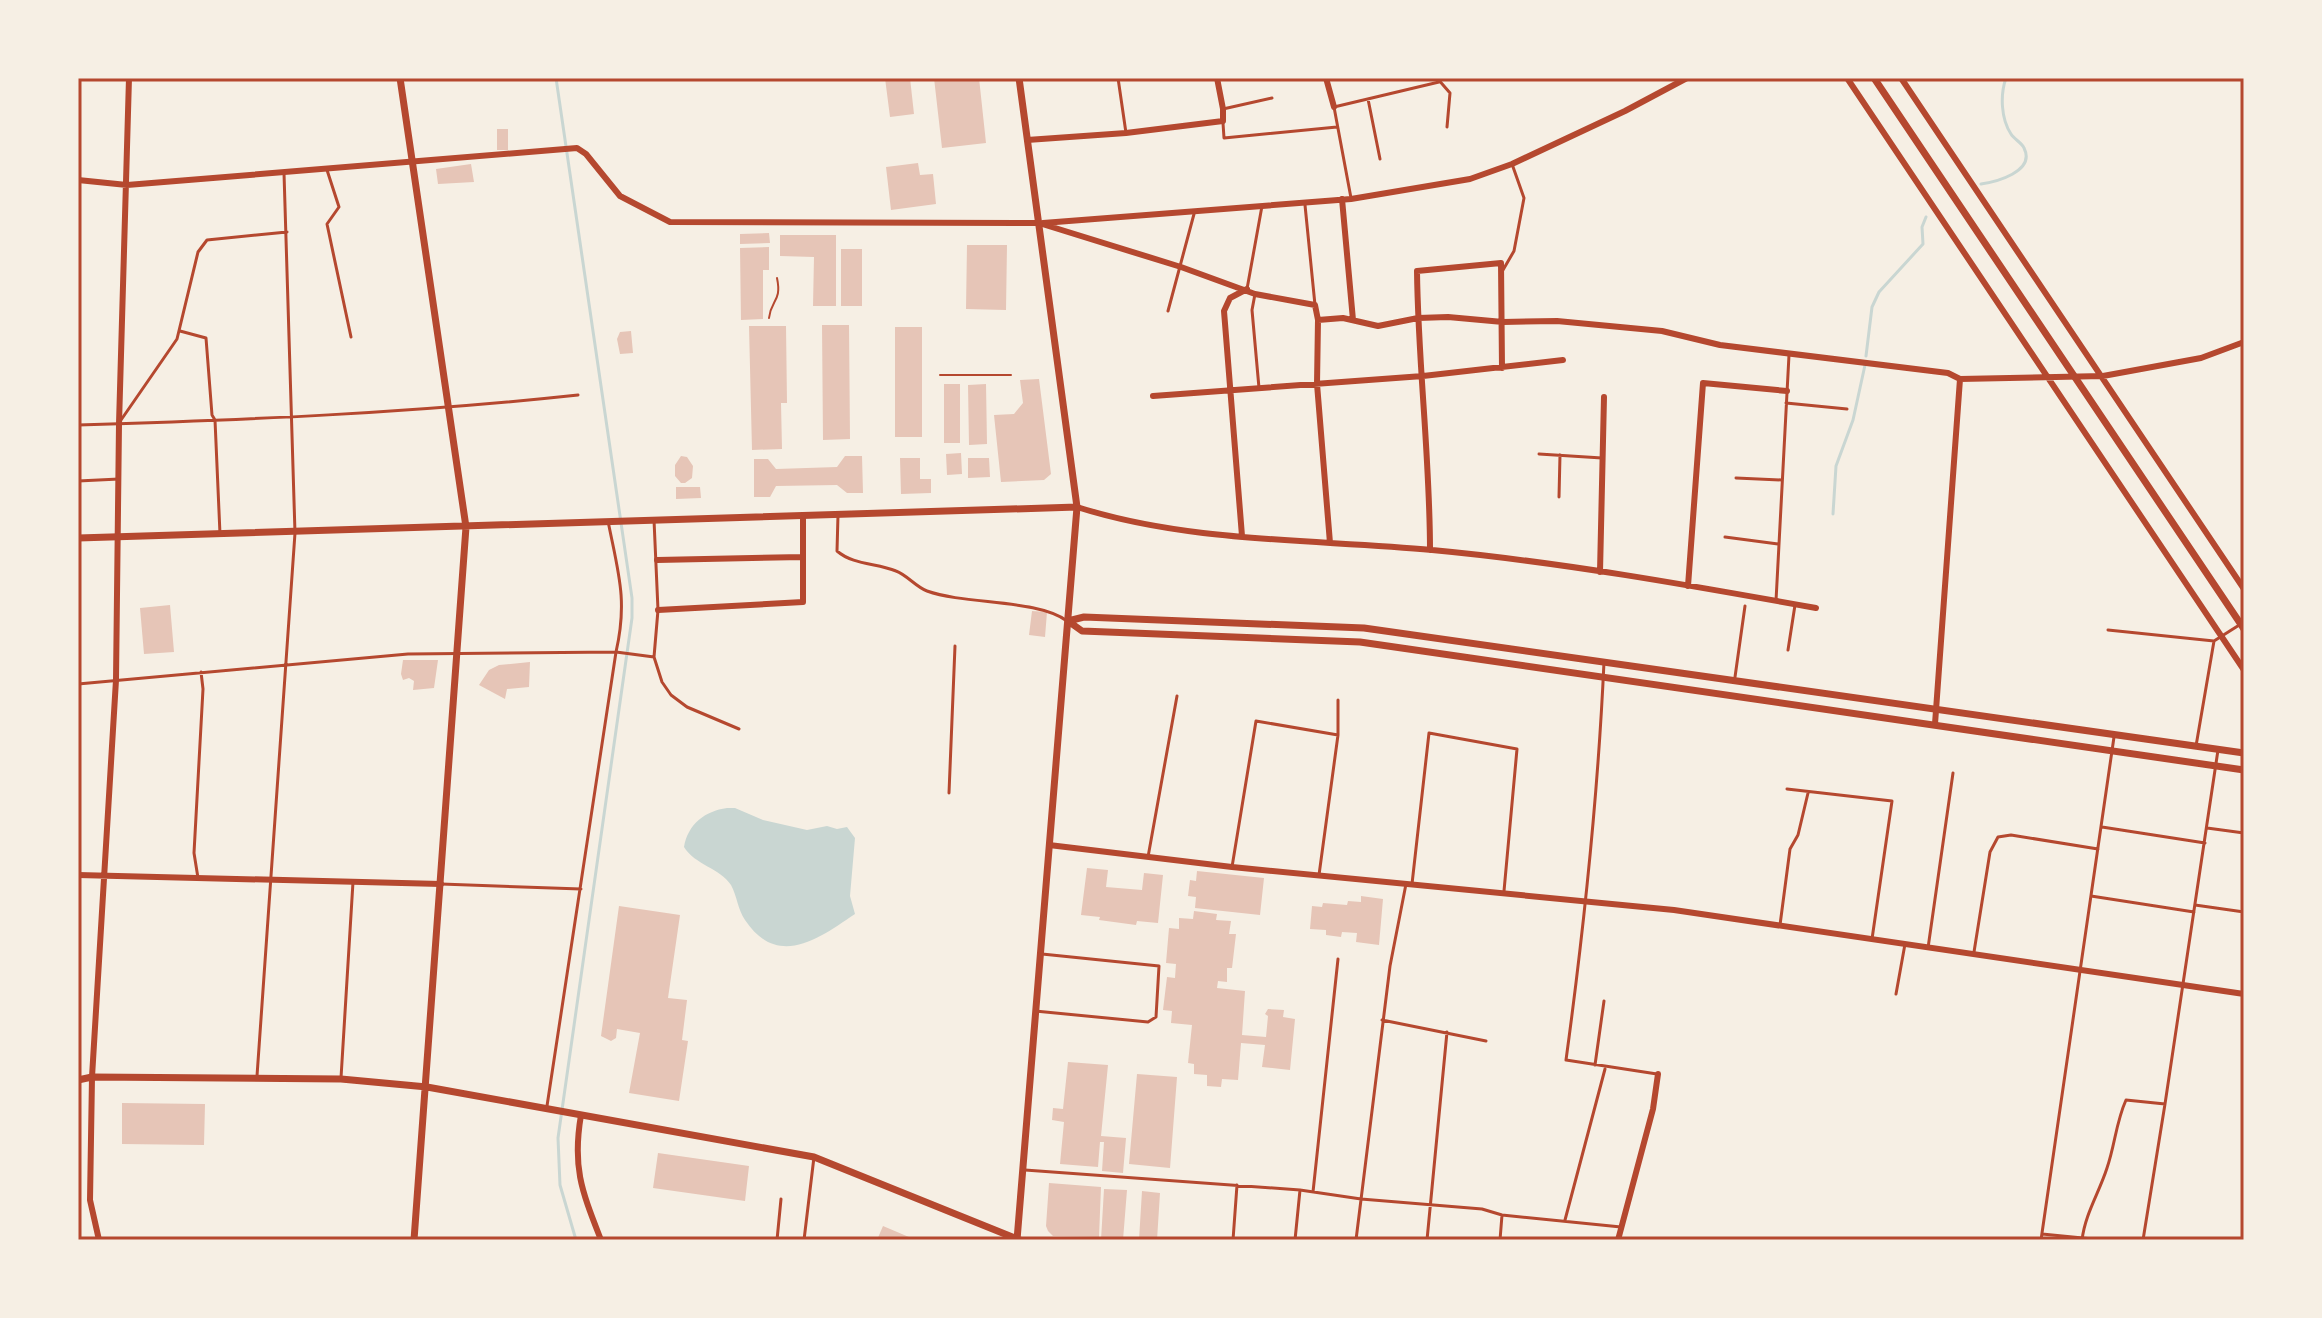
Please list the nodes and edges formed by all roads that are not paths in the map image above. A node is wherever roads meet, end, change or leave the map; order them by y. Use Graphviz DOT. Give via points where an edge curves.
graph roads {
  1 [pos="129,78"];
  2 [pos="277,78"];
  3 [pos="284,78"];
  4 [pos="400,78"];
  5 [pos="1019,78"];
  6 [pos="1118,78"];
  7 [pos="1217,78"];
  8 [pos="1326,78"];
  9 [pos="1687,78"];
  10 [pos="1847,78"];
  11 [pos="1874,78"];
  12 [pos="1901,78"];
  13 [pos="1438,80"];
  14 [pos="1272,98"];
  15 [pos="1368,99"];
  16 [pos="1334,107"];
  17 [pos="1223,109"];
  18 [pos="1223,121"];
  19 [pos="1337,127"];
  20 [pos="1447,127"];
  21 [pos="1126,133"];
  22 [pos="1027,140"];
  23 [pos="1380,159"];
  24 [pos="412,162"];
  25 [pos="1512,164"];
  26 [pos="327,170"];
  27 [pos="284,173"];
  28 [pos="78,180"];
  29 [pos="127,185"];
  30 [pos="1342,199"];
  31 [pos="1351,199"];
  32 [pos="1304,203"];
  33 [pos="1263,206"];
  34 [pos="1195,210"];
  35 [pos="1039,223"];
  36 [pos="287,232"];
  37 [pos="1181,267"];
  38 [pos="1502,272"];
  39 [pos="1247,289"];
  40 [pos="1255,294"];
  41 [pos="1315,305"];
  42 [pos="1168,311"];
  43 [pos="1418,318"];
  44 [pos="1318,320"];
  45 [pos="1353,320"];
  46 [pos="1503,322"];
  47 [pos="180,331"];
  48 [pos="351,337"];
  49 [pos="2244,342"];
  50 [pos="1789,355"];
  51 [pos="1563,360"];
  52 [pos="1502,368"];
  53 [pos="2074,375"];
  54 [pos="1423,376"];
  55 [pos="2103,376"];
  56 [pos="2046,377"];
  57 [pos="1960,379"];
  58 [pos="1317,384"];
  59 [pos="1259,388"];
  60 [pos="1229,391"];
  61 [pos="1787,391"];
  62 [pos="578,395"];
  63 [pos="1153,396"];
  64 [pos="1604,397"];
  65 [pos="1786,403"];
  66 [pos="448,409"];
  67 [pos="1847,409"];
  68 [pos="292,418"];
  69 [pos="215,420"];
  70 [pos="119,424"];
  71 [pos="78,425"];
  72 [pos="1539,454"];
  73 [pos="1560,455"];
  74 [pos="1602,458"];
  75 [pos="1736,478"];
  76 [pos="119,479"];
  77 [pos="1782,480"];
  78 [pos="78,481"];
  79 [pos="1559,497"];
  80 [pos="1077,507"];
  81 [pos="838,515"];
  82 [pos="803,516"];
  83 [pos="654,519"];
  84 [pos="613,521"];
  85 [pos="466,527"];
  86 [pos="295,533"];
  87 [pos="220,535"];
  88 [pos="1242,536"];
  89 [pos="120,537"];
  90 [pos="1725,537"];
  91 [pos="78,538"];
  92 [pos="1330,543"];
  93 [pos="1778,544"];
  94 [pos="1430,550"];
  95 [pos="803,557"];
  96 [pos="657,560"];
  97 [pos="1600,572"];
  98 [pos="1688,586"];
  99 [pos="2244,589"];
  100 [pos="1776,601"];
  101 [pos="1795,605"];
  102 [pos="1745,606"];
  103 [pos="1816,608"];
  104 [pos="658,610"];
  105 [pos="1068,621"];
  106 [pos="2243,625"];
  107 [pos="2108,630"];
  108 [pos="1411,635"];
  109 [pos="2222,637"];
  110 [pos="2214,641"];
  111 [pos="955,646"];
  112 [pos="1409,650"];
  113 [pos="1788,650"];
  114 [pos="616,652"];
  115 [pos="458,654"];
  116 [pos="654,657"];
  117 [pos="1604,662"];
  118 [pos="287,666"];
  119 [pos="2244,670"];
  120 [pos="201,672"];
  121 [pos="1603,678"];
  122 [pos="116,680"];
  123 [pos="1735,680"];
  124 [pos="78,684"];
  125 [pos="1177,696"];
  126 [pos="1338,700"];
  127 [pos="1937,708"];
  128 [pos="1935,724"];
  129 [pos="739,729"];
  130 [pos="2114,734"];
  131 [pos="1338,735"];
  132 [pos="2196,746"];
  133 [pos="2112,750"];
  134 [pos="2218,750"];
  135 [pos="2244,753"];
  136 [pos="2215,765"];
  137 [pos="2244,770"];
  138 [pos="1953,773"];
  139 [pos="1787,789"];
  140 [pos="1809,791"];
  141 [pos="949,793"];
  142 [pos="2101,827"];
  143 [pos="2207,828"];
  144 [pos="2244,833"];
  145 [pos="2205,843"];
  146 [pos="1049,845"];
  147 [pos="2098,849"];
  148 [pos="1148,857"];
  149 [pos="1232,867"];
  150 [pos="78,875"];
  151 [pos="106,875"];
  152 [pos="1319,875"];
  153 [pos="198,878"];
  154 [pos="270,880"];
  155 [pos="353,882"];
  156 [pos="441,884"];
  157 [pos="1409,884"];
  158 [pos="581,889"];
  159 [pos="1503,894"];
  160 [pos="2090,896"];
  161 [pos="1585,901"];
  162 [pos="2195,905"];
  163 [pos="2194,912"];
  164 [pos="2244,912"];
  165 [pos="1780,925"];
  166 [pos="1872,939"];
  167 [pos="1905,944"];
  168 [pos="1928,948"];
  169 [pos="1040,953"];
  170 [pos="1974,955"];
  171 [pos="1338,959"];
  172 [pos="2079,970"];
  173 [pos="2183,985"];
  174 [pos="1896,994"];
  175 [pos="2244,994"];
  176 [pos="1604,1001"];
  177 [pos="1035,1011"];
  178 [pos="1382,1020"];
  179 [pos="1447,1032"];
  180 [pos="1486,1041"];
  181 [pos="1595,1065"];
  182 [pos="1606,1067"];
  183 [pos="1658,1074"];
  184 [pos="92,1077"];
  185 [pos="257,1077"];
  186 [pos="341,1079"];
  187 [pos="78,1080"];
  188 [pos="427,1087"];
  189 [pos="2165,1104"];
  190 [pos="550,1109"];
  191 [pos="578,1115"];
  192 [pos="814,1157"];
  193 [pos="1022,1170"];
  194 [pos="1237,1185"];
  195 [pos="1300,1190"];
  196 [pos="1313,1192"];
  197 [pos="781,1199"];
  198 [pos="1361,1199"];
  199 [pos="1430,1206"];
  200 [pos="1502,1215"];
  201 [pos="1565,1220"];
  202 [pos="1621,1227"];
  203 [pos="2042,1234"];
  204 [pos="1018,1239"];
  205 [pos="2082,1239"];
  206 [pos="99,1240"];
  207 [pos="414,1240"];
  208 [pos="601,1240"];
  209 [pos="647,1240"];
  210 [pos="656,1240"];
  211 [pos="777,1240"];
  212 [pos="804,1240"];
  213 [pos="1233,1240"];
  214 [pos="1295,1240"];
  215 [pos="1356,1240"];
  216 [pos="1427,1240"];
  217 [pos="1500,1240"];
  218 [pos="1618,1240"];
  219 [pos="2041,1240"];
  220 [pos="2103,1240"];
  221 [pos="2143,1240"];
  1 -- 29 [label="street"];
  2 -- 3 [label="lane"];
  4 -- 24 [label="street"];
  5 -- 22 [label="street"];
  6 -- 21 [label="lane"];
  7 -- 17 [label="street"];
  8 -- 16 [label="street"];
  9 -- 25 [label="street"];
  10 -- 56 [label="street"];
  11 -- 53 [label="street"];
  12 -- 55 [label="street"];
  13 -- 15 [label="lane"];
  13 -- 20 [label="lane" via="1450,93"];
  14 -- 17 [label="lane"];
  15 -- 16 [label="lane"];
  15 -- 23 [label="lane"];
  16 -- 19 [label="lane"];
  17 -- 18 [label="street"];
  18 -- 19 [label="lane" via="1224,138"];
  18 -- 21 [label="street"];
  19 -- 31 [label="lane"];
  21 -- 22 [label="street"];
  22 -- 35 [label="street"];
  24 -- 26 [label="street"];
  24 -- 35 [label="street" via="577,148 620,196 681,223"];
  24 -- 66 [label="street"];
  25 -- 31 [label="street" via="1470,179"];
  25 -- 38 [label="lane" via="1524,198 1514,251"];
  26 -- 27 [label="street"];
  26 -- 48 [label="lane" via="339,207 327,224"];
  27 -- 29 [label="street"];
  27 -- 36 [label="lane"];
  28 -- 29 [label="street"];
  29 -- 70 [label="street"];
  30 -- 31 [label="street"];
  30 -- 32 [label="street"];
  30 -- 45 [label="street"];
  32 -- 33 [label="street"];
  32 -- 41 [label="lane"];
  33 -- 34 [label="street"];
  33 -- 39 [label="lane"];
  34 -- 35 [label="street"];
  34 -- 37 [label="lane"];
  35 -- 37 [label="street"];
  35 -- 80 [label="street"];
  36 -- 47 [label="lane" via="207,240 198,252"];
  36 -- 68 [label="lane"];
  37 -- 39 [label="street"];
  37 -- 42 [label="lane"];
  38 -- 43 [label="street" via="1501,263 1417,271"];
  38 -- 46 [label="street"];
  39 -- 40 [label="street"];
  39 -- 60 [label="street" via="1230,298 1224,311"];
  40 -- 41 [label="street"];
  40 -- 59 [label="lane"];
  41 -- 44 [label="street"];
  43 -- 45 [label="street" via="1378,326"];
  43 -- 46 [label="street"];
  43 -- 54 [label="street"];
  44 -- 45 [label="street"];
  44 -- 58 [label="street"];
  46 -- 50 [label="street" via="1557,321 1662,331"];
  46 -- 52 [label="street"];
  47 -- 69 [label="lane" via="206,338"];
  47 -- 70 [label="lane"];
  49 -- 55 [label="street" via="2201,358"];
  50 -- 57 [label="street" via="1948,373"];
  50 -- 61 [label="lane"];
  51 -- 52 [label="street"];
  52 -- 54 [label="street"];
  53 -- 55 [label="street"];
  53 -- 56 [label="street"];
  53 -- 106 [label="street"];
  54 -- 58 [label="street"];
  54 -- 94 [label="street"];
  55 -- 99 [label="street"];
  56 -- 57 [label="street"];
  56 -- 109 [label="street"];
  57 -- 127 [label="street"];
  58 -- 59 [label="street"];
  58 -- 92 [label="street"];
  59 -- 60 [label="street"];
  60 -- 63 [label="street"];
  60 -- 88 [label="street"];
  61 -- 65 [label="lane"];
  61 -- 98 [label="street" via="1703,383"];
  62 -- 66 [label="lane"];
  64 -- 74 [label="street"];
  65 -- 67 [label="lane"];
  65 -- 77 [label="lane"];
  66 -- 68 [label="lane"];
  66 -- 85 [label="street"];
  68 -- 69 [label="lane"];
  68 -- 86 [label="lane"];
  69 -- 70 [label="lane"];
  69 -- 87 [label="lane"];
  70 -- 71 [label="lane"];
  70 -- 76 [label="street"];
  72 -- 73 [label="lane"];
  73 -- 74 [label="lane"];
  73 -- 79 [label="lane"];
  74 -- 97 [label="street"];
  75 -- 77 [label="lane"];
  76 -- 78 [label="lane"];
  76 -- 89 [label="street"];
  77 -- 93 [label="lane"];
  80 -- 81 [label="street"];
  80 -- 88 [label="street" via="1117,519"];
  80 -- 105 [label="street"];
  81 -- 82 [label="street"];
  81 -- 105 [label="lane" via="837,551 845,558 896,571 924,590 1048,611"];
  82 -- 83 [label="street"];
  82 -- 95 [label="street"];
  83 -- 84 [label="street"];
  83 -- 96 [label="lane"];
  84 -- 85 [label="street"];
  84 -- 114 [label="lane" via="623,597"];
  85 -- 86 [label="street"];
  85 -- 115 [label="street"];
  86 -- 87 [label="street"];
  86 -- 118 [label="lane"];
  87 -- 89 [label="street"];
  88 -- 92 [label="street"];
  89 -- 91 [label="street"];
  89 -- 122 [label="street"];
  90 -- 93 [label="lane"];
  92 -- 94 [label="street"];
  93 -- 100 [label="lane"];
  94 -- 97 [label="street"];
  95 -- 96 [label="street"];
  95 -- 104 [label="street" via="803,602"];
  96 -- 104 [label="lane"];
  97 -- 98 [label="street"];
  98 -- 100 [label="street"];
  100 -- 101 [label="street"];
  101 -- 103 [label="street"];
  101 -- 113 [label="lane"];
  102 -- 123 [label="lane"];
  104 -- 116 [label="lane"];
  105 -- 108 [label="street" via="1189,619"];
  105 -- 112 [label="street" via="1082,631 1360,642"];
  105 -- 146 [label="street"];
  106 -- 109 [label="lane"];
  107 -- 110 [label="lane"];
  108 -- 112 [label="street"];
  108 -- 117 [label="street"];
  109 -- 110 [label="lane"];
  109 -- 119 [label="street"];
  110 -- 132 [label="lane"];
  111 -- 141 [label="lane"];
  112 -- 121 [label="street"];
  114 -- 115 [label="lane"];
  114 -- 116 [label="lane"];
  114 -- 158 [label="lane"];
  115 -- 118 [label="lane"];
  115 -- 156 [label="street"];
  116 -- 129 [label="lane" via="671,695"];
  117 -- 121 [label="lane"];
  117 -- 123 [label="street"];
  118 -- 120 [label="lane"];
  118 -- 154 [label="lane"];
  120 -- 122 [label="lane"];
  120 -- 153 [label="lane" via="194,853"];
  121 -- 128 [label="street"];
  121 -- 161 [label="lane"];
  122 -- 124 [label="lane"];
  122 -- 151 [label="street"];
  123 -- 127 [label="street"];
  125 -- 148 [label="lane"];
  126 -- 131 [label="lane"];
  127 -- 128 [label="street"];
  127 -- 130 [label="street"];
  128 -- 133 [label="street"];
  130 -- 132 [label="street"];
  130 -- 133 [label="lane"];
  131 -- 149 [label="lane" via="1256,721"];
  131 -- 152 [label="lane"];
  132 -- 134 [label="street"];
  133 -- 136 [label="street"];
  133 -- 142 [label="lane"];
  134 -- 135 [label="street"];
  134 -- 136 [label="lane"];
  136 -- 137 [label="street"];
  136 -- 143 [label="lane"];
  138 -- 168 [label="lane"];
  139 -- 140 [label="lane"];
  140 -- 165 [label="lane" via="1790,849"];
  140 -- 166 [label="lane" via="1892,801"];
  142 -- 145 [label="lane"];
  142 -- 147 [label="lane"];
  143 -- 144 [label="lane"];
  143 -- 145 [label="lane"];
  145 -- 162 [label="lane"];
  146 -- 148 [label="street"];
  146 -- 169 [label="street"];
  147 -- 160 [label="lane"];
  147 -- 170 [label="lane" via="1998,837 1990,852"];
  148 -- 149 [label="street"];
  149 -- 152 [label="street"];
  150 -- 151 [label="street"];
  151 -- 153 [label="street"];
  151 -- 184 [label="street"];
  152 -- 157 [label="street"];
  153 -- 154 [label="street"];
  154 -- 155 [label="street"];
  154 -- 185 [label="lane"];
  155 -- 156 [label="street"];
  155 -- 186 [label="lane"];
  156 -- 158 [label="lane"];
  156 -- 188 [label="street"];
  157 -- 159 [label="street"];
  157 -- 159 [label="lane" via="1429,733 1517,749"];
  157 -- 178 [label="lane"];
  158 -- 190 [label="lane"];
  159 -- 161 [label="street"];
  160 -- 163 [label="lane"];
  160 -- 172 [label="lane"];
  161 -- 165 [label="street"];
  161 -- 181 [label="lane" via="1566,1060"];
  162 -- 163 [label="lane"];
  162 -- 164 [label="lane"];
  163 -- 173 [label="lane"];
  165 -- 166 [label="street"];
  166 -- 167 [label="street"];
  167 -- 168 [label="street"];
  167 -- 174 [label="lane"];
  168 -- 170 [label="street"];
  169 -- 177 [label="street"];
  169 -- 177 [label="lane" via="1159,966 1156,1017 1152,1021"];
  170 -- 172 [label="street"];
  171 -- 196 [label="lane"];
  172 -- 173 [label="street"];
  172 -- 203 [label="lane"];
  173 -- 175 [label="street"];
  173 -- 189 [label="lane"];
  176 -- 181 [label="lane"];
  177 -- 193 [label="street"];
  178 -- 179 [label="lane"];
  178 -- 198 [label="lane"];
  179 -- 180 [label="lane"];
  179 -- 199 [label="lane"];
  181 -- 182 [label="lane"];
  182 -- 183 [label="lane"];
  182 -- 201 [label="lane"];
  183 -- 202 [label="street"];
  184 -- 185 [label="street"];
  184 -- 187 [label="street"];
  184 -- 206 [label="street" via="90,1200"];
  185 -- 186 [label="street"];
  186 -- 188 [label="street"];
  188 -- 190 [label="street"];
  188 -- 207 [label="street"];
  189 -- 205 [label="lane" via="2126,1100"];
  189 -- 221 [label="lane"];
  190 -- 191 [label="street"];
  191 -- 192 [label="street"];
  191 -- 208 [label="street" via="577,1171"];
  192 -- 204 [label="street"];
  192 -- 212 [label="lane"];
  193 -- 194 [label="lane"];
  193 -- 204 [label="street"];
  194 -- 195 [label="lane"];
  194 -- 213 [label="lane"];
  195 -- 196 [label="lane"];
  195 -- 214 [label="lane"];
  196 -- 198 [label="lane"];
  197 -- 211 [label="lane"];
  198 -- 199 [label="lane"];
  198 -- 215 [label="lane"];
  199 -- 200 [label="lane"];
  199 -- 216 [label="lane"];
  200 -- 201 [label="lane"];
  200 -- 217 [label="lane"];
  201 -- 202 [label="lane"];
  202 -- 218 [label="street"];
  203 -- 205 [label="lane"];
  203 -- 219 [label="lane"];
  205 -- 220 [label="lane"];
  209 -- 210 [label="lane"];
}
